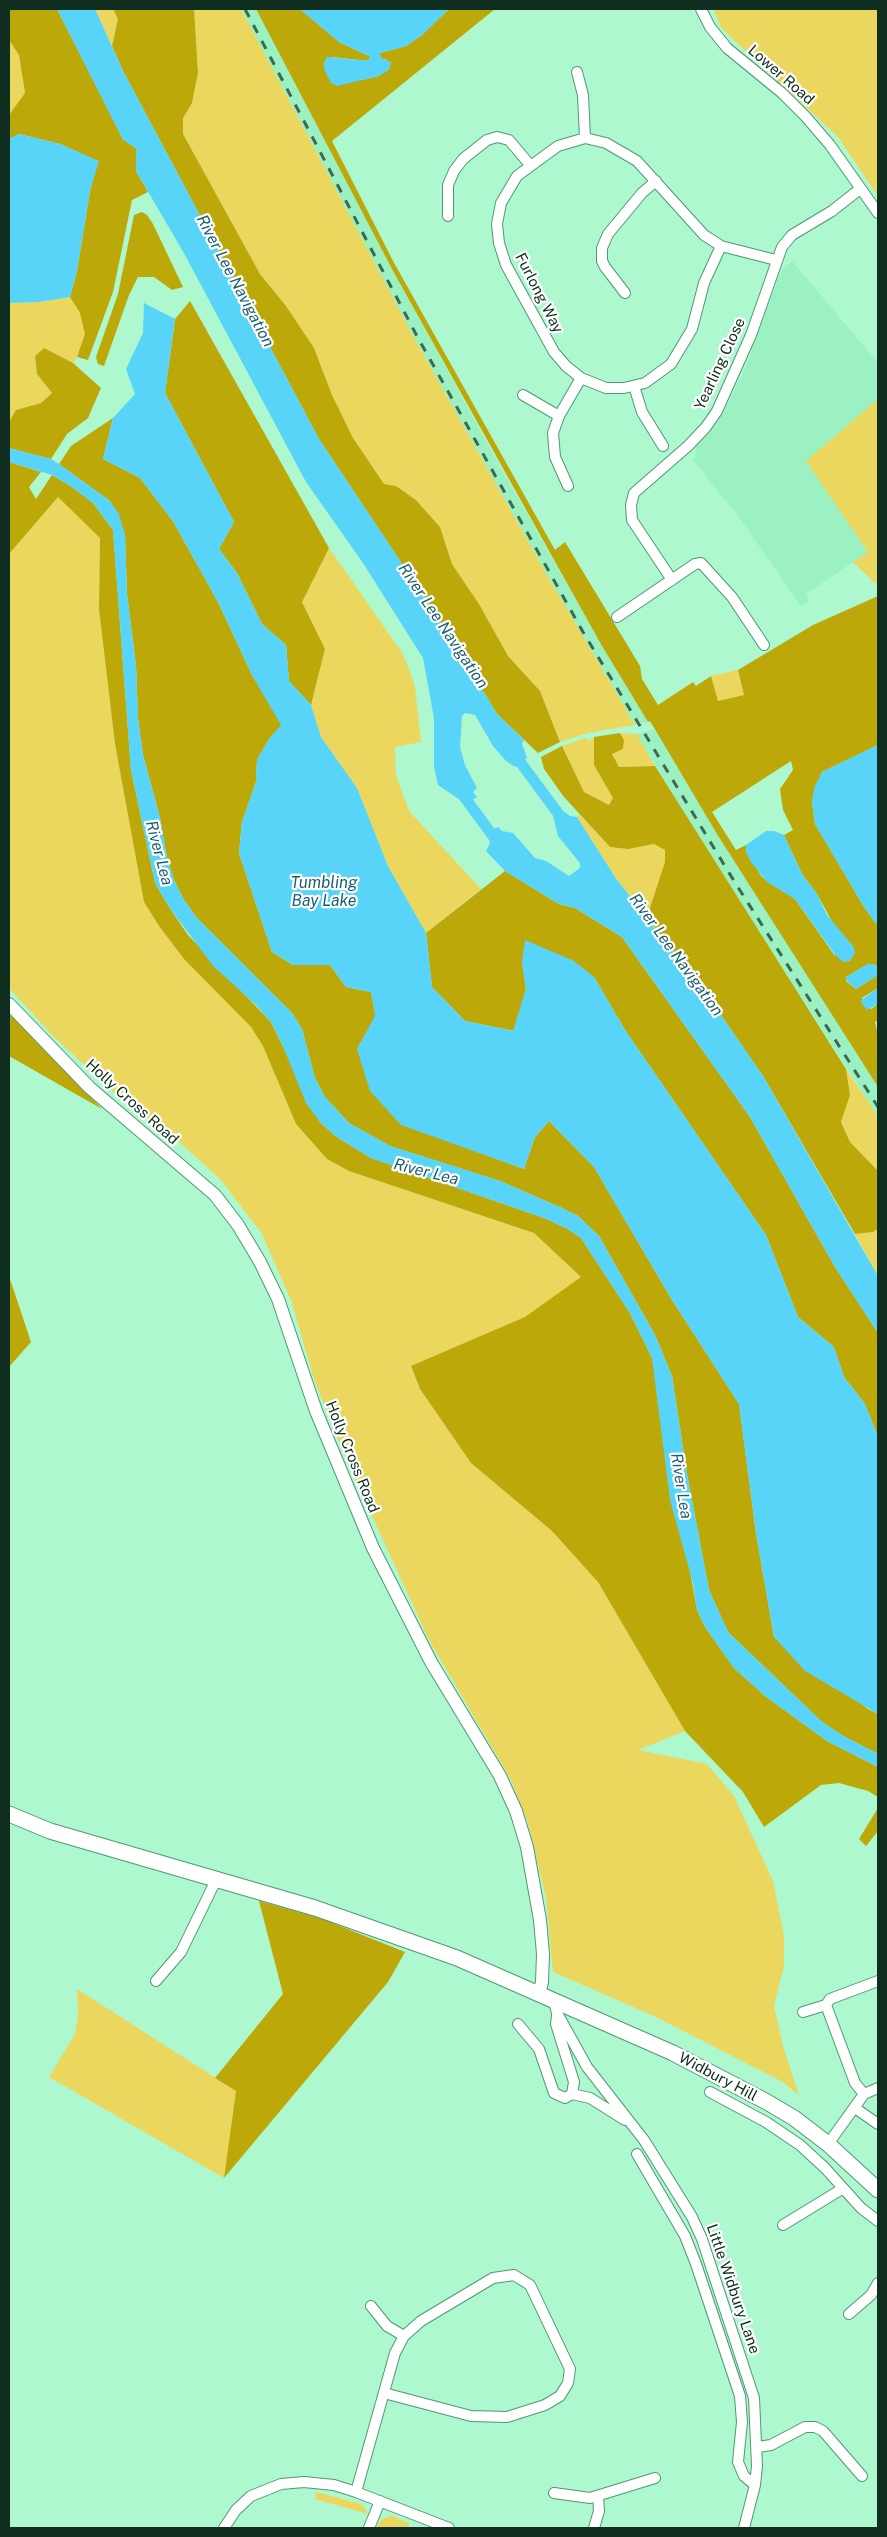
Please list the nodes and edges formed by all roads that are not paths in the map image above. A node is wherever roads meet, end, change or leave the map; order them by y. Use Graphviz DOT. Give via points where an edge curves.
graph roads {
  1 [pos="701,9"];
  2 [pos="577,72"];
  3 [pos="586,138"];
  4 [pos="530,165"];
  5 [pos="656,181"];
  6 [pos="860,189"];
  7 [pos="878,213"];
  8 [pos="448,216"];
  9 [pos="721,246"];
  10 [pos="776,260"];
  11 [pos="625,293"];
  12 [pos="581,378"];
  13 [pos="634,386"];
  14 [pos="523,395"];
  15 [pos="558,416"];
  16 [pos="663,446"];
  17 [pos="568,486"];
  18 [pos="672,580"];
  19 [pos="617,617"];
  20 [pos="764,645"];
  21 [pos="9,1004"];
  22 [pos="9,1814"];
  23 [pos="217,1878"];
  24 [pos="156,1981"];
  25 [pos="878,1981"];
  26 [pos="539,1994"];
  27 [pos="826,2005"];
  28 [pos="556,2007"];
  29 [pos="803,2012"];
  30 [pos="518,2024"];
  31 [pos="878,2088"];
  32 [pos="710,2092"];
  33 [pos="572,2094"];
  34 [pos="864,2094"];
  35 [pos="855,2108"];
  36 [pos="630,2122"];
  37 [pos="878,2124"];
  38 [pos="828,2144"];
  39 [pos="637,2154"];
  40 [pos="842,2189"];
  41 [pos="878,2190"];
  42 [pos="878,2221"];
  43 [pos="784,2225"];
  44 [pos="878,2283"];
  45 [pos="371,2306"];
  46 [pos="849,2314"];
  47 [pos="404,2336"];
  48 [pos="384,2393"];
  49 [pos="758,2447"];
  50 [pos="862,2476"];
  51 [pos="655,2478"];
  52 [pos="755,2485"];
  53 [pos="356,2492"];
  54 [pos="554,2493"];
  55 [pos="598,2496"];
  56 [pos="380,2501"];
  57 [pos="224,2528"];
  58 [pos="369,2528"];
  59 [pos="449,2528"];
  60 [pos="594,2528"];
  61 [pos="744,2528"];
  1 -- 6 [label="street, Lower Road" via="727,48 806,117"];
  2 -- 3 [label="street" via="583,95"];
  3 -- 4 [label="street, Furlong Way" via="567,141"];
  3 -- 5 [label="street, Furlong Way" via="606,142 627,153"];
  4 -- 8 [label="street" via="509,140 497,137 488,140 463,159 454,171 448,185"];
  4 -- 12 [label="street, Furlong Way" via="511,184 501,203 497,224 499,243 506,264 548,343 566,366"];
  5 -- 9 [label="street, Furlong Way" via="704,235"];
  5 -- 11 [label="street" via="608,234 602,248 602,261"];
  6 -- 7 [label="street, Lower Road"];
  6 -- 10 [label="street" via="832,211 792,235"];
  9 -- 10 [label="street, Furlong Way"];
  9 -- 13 [label="street, Furlong Way" via="704,283 696,321 680,352 664,371"];
  10 -- 18 [label="street, Yearling Close" via="751,335 717,411 694,440 637,489 632,499 631,513 635,526"];
  12 -- 13 [label="street, Furlong Way" via="606,388"];
  12 -- 15 [label="street"];
  13 -- 16 [label="street" via="642,412"];
  14 -- 15 [label="street"];
  15 -- 17 [label="street" via="553,449"];
  18 -- 19 [label="street"];
  18 -- 20 [label="street" via="695,564 704,565 732,597"];
  21 -- 26 [label="street, Holly Cross Road" via="90,1088 215,1195 260,1262 278,1299 322,1429 373,1548 427,1653 500,1776 516,1811 540,1920 543,1954"];
  22 -- 23 [label="main road, Widbury Hill" via="50,1831"];
  23 -- 24 [label="street" via="181,1952"];
  23 -- 26 [label="main road, Widbury Hill" via="412,1941"];
  25 -- 27 [label="street" via="830,1999"];
  26 -- 28 [label="main road, Widbury Hill"];
  27 -- 29 [label="street"];
  27 -- 34 [label="street" via="855,2083"];
  28 -- 33 [label="street" via="556,2024 574,2082"];
  28 -- 36 [label="street, Little Widbury Lane" via="587,2067"];
  28 -- 38 [label="main road, Widbury Hill" via="681,2057 780,2110"];
  30 -- 33 [label="street" via="539,2049 554,2092 565,2098"];
  31 -- 34 [label="street"];
  32 -- 40 [label="street" via="766,2122 800,2145"];
  33 -- 36 [label="street" via="590,2098"];
  34 -- 35 [label="street"];
  35 -- 37 [label="street"];
  35 -- 38 [label="street"];
  36 -- 49 [label="street, Little Widbury Lane" via="692,2217 702,2239 754,2398"];
  38 -- 41 [label="main road, Widbury Hill"];
  39 -- 52 [label="street" via="686,2236 696,2264 740,2396 742,2422 738,2462 744,2476"];
  40 -- 42 [label="street"];
  40 -- 43 [label="street"];
  44 -- 46 [label="street" via="871,2295"];
  45 -- 47 [label="street" via="387,2326"];
  47 -- 48 [label="street" via="395,2353"];
  47 -- 48 [label="street" via="421,2321 493,2278 514,2275 526,2280 534,2290 568,2363 568,2383 555,2400 520,2413 494,2418 471,2416"];
  48 -- 53 [label="street"];
  49 -- 50 [label="street" via="776,2443 805,2428 818,2428"];
  49 -- 52 [label="street, Little Widbury Lane"];
  51 -- 55 [label="street"];
  52 -- 61 [label="street, Little Widbury Lane"];
  53 -- 56 [label="street"];
  53 -- 57 [label="street" via="322,2483 281,2484 251,2496"];
  54 -- 55 [label="street" via="583,2498"];
  55 -- 60 [label="street" via="599,2512"];
  56 -- 58 [label="street"];
  56 -- 59 [label="street"];
}
